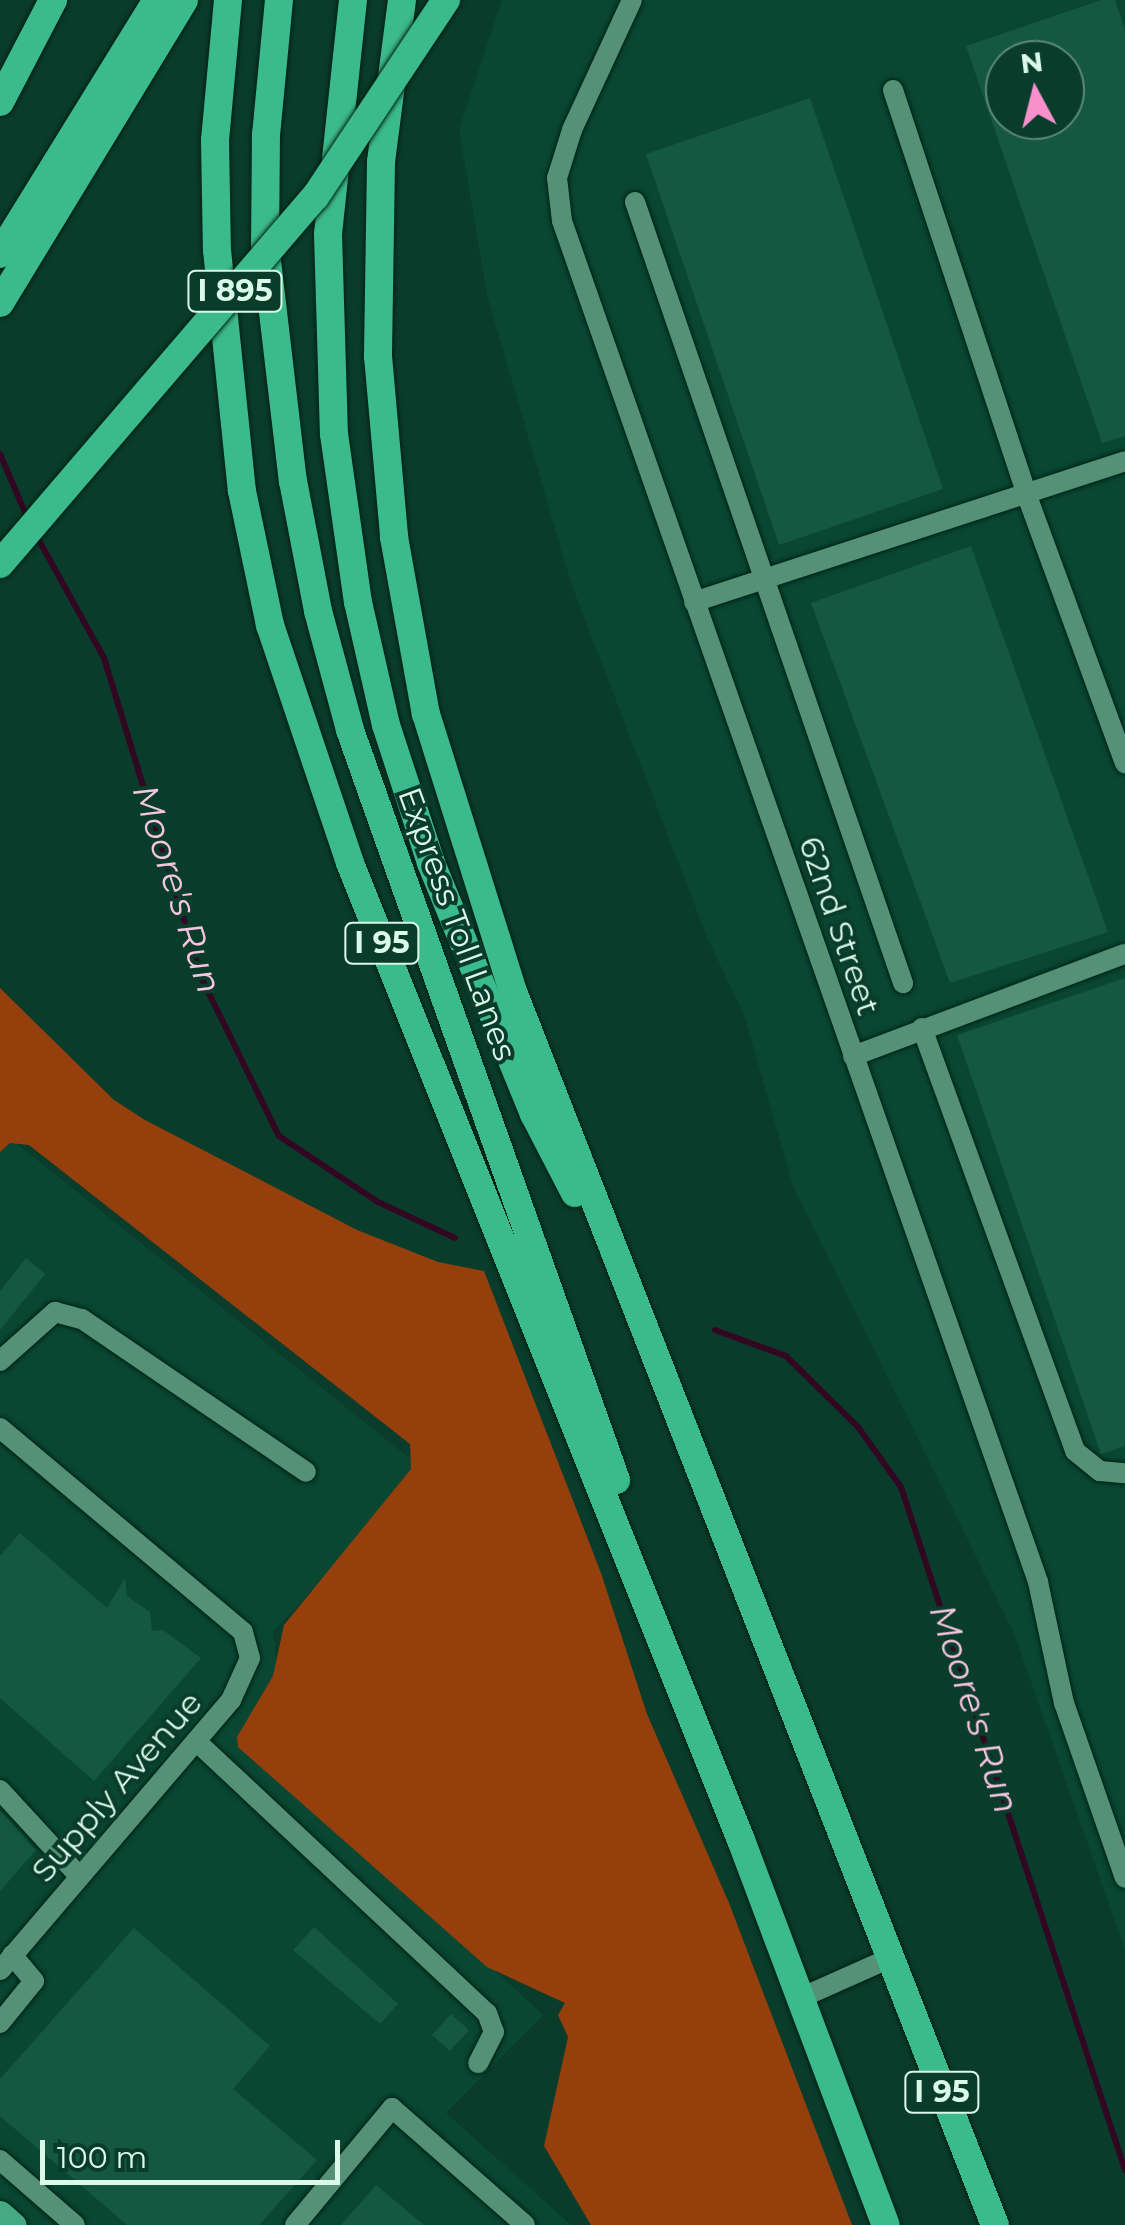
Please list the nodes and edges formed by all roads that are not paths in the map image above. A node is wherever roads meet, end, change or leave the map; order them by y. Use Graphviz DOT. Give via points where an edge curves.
graph roads {
  1 [pos="52,0"];
  2 [pos="157,0"];
  3 [pos="184,0"];
  4 [pos="228,0"];
  5 [pos="279,0"];
  6 [pos="353,0"];
  7 [pos="402,0"];
  8 [pos="446,0"];
  9 [pos="632,0"];
  10 [pos="893,90"];
  11 [pos="0,102"];
  12 [pos="635,202"];
  13 [pos="0,254"];
  14 [pos="0,303"];
  15 [pos="1125,461"];
  16 [pos="1026,493"];
  17 [pos="0,564"];
  18 [pos="761,578"];
  19 [pos="694,602"];
  20 [pos="1125,763"];
  21 [pos="1125,954"];
  22 [pos="903,983"];
  23 [pos="922,1028"];
  24 [pos="853,1056"];
  25 [pos="617,1263"];
  26 [pos="0,1361"];
  27 [pos="0,1428"];
  28 [pos="306,1472"];
  29 [pos="1125,1474"];
  30 [pos="196,1741"];
  31 [pos="0,1790"];
  32 [pos="742,1840"];
  33 [pos="80,1876"];
  34 [pos="1125,1878"];
  35 [pos="888,1958"];
  36 [pos="6,1963"];
  37 [pos="798,1999"];
  38 [pos="0,2024"];
  39 [pos="478,2063"];
  40 [pos="0,2160"];
  41 [pos="0,2213"];
  42 [pos="14,2225"];
  43 [pos="75,2225"];
  44 [pos="295,2225"];
  45 [pos="525,2225"];
  46 [pos="886,2225"];
  47 [pos="995,2225"];
  1 -- 11 [label="highway"];
  2 -- 13 [label="highway"];
  3 -- 14 [label="highway"];
  4 -- 32 [label="highway, I 95" via="215,140 220,303 242,491 270,624 350,863"];
  5 -- 32 [label="highway, Express Toll Lanes" via="266,134 265,244 293,481 318,610 350,730"];
  6 -- 25 [label="highway, Express Toll Lanes" via="334,140 330,360 342,507 368,652 407,795 456,930 534,1114"];
  7 -- 25 [label="highway, I 95" via="380,162 378,356 404,608 476,889"];
  8 -- 17 [label="highway, I 895, bridge" via="315,197"];
  9 -- 19 [label="street, 62nd Street" via="557,178 562,221"];
  10 -- 16 [label="street"];
  12 -- 18 [label="street"];
  15 -- 16 [label="street"];
  16 -- 18 [label="street"];
  16 -- 20 [label="street"];
  18 -- 19 [label="street"];
  18 -- 22 [label="street"];
  19 -- 24 [label="street, 62nd Street"];
  21 -- 23 [label="street"];
  23 -- 24 [label="street"];
  23 -- 29 [label="street" via="1075,1452 1100,1472"];
  24 -- 34 [label="street, 62nd Street" via="1038,1582 1064,1702"];
  25 -- 35 [label="highway, I 95"];
  26 -- 28 [label="street" via="56,1312 82,1319"];
  27 -- 30 [label="street, Supply Avenue" via="243,1632 250,1658 244,1682"];
  30 -- 33 [label="street, Supply Avenue"];
  30 -- 39 [label="street" via="487,2013 494,2032"];
  31 -- 33 [label="street"];
  32 -- 37 [label="highway, I 95"];
  33 -- 36 [label="street, Supply Avenue"];
  35 -- 37 [label="street"];
  35 -- 47 [label="highway, I 95"];
  36 -- 38 [label="street" via="34,1981"];
  37 -- 46 [label="highway, I 95"];
  40 -- 43 [label="street"];
  41 -- 42 [label="main road"];
  44 -- 45 [label="street" via="392,2108"];
}
